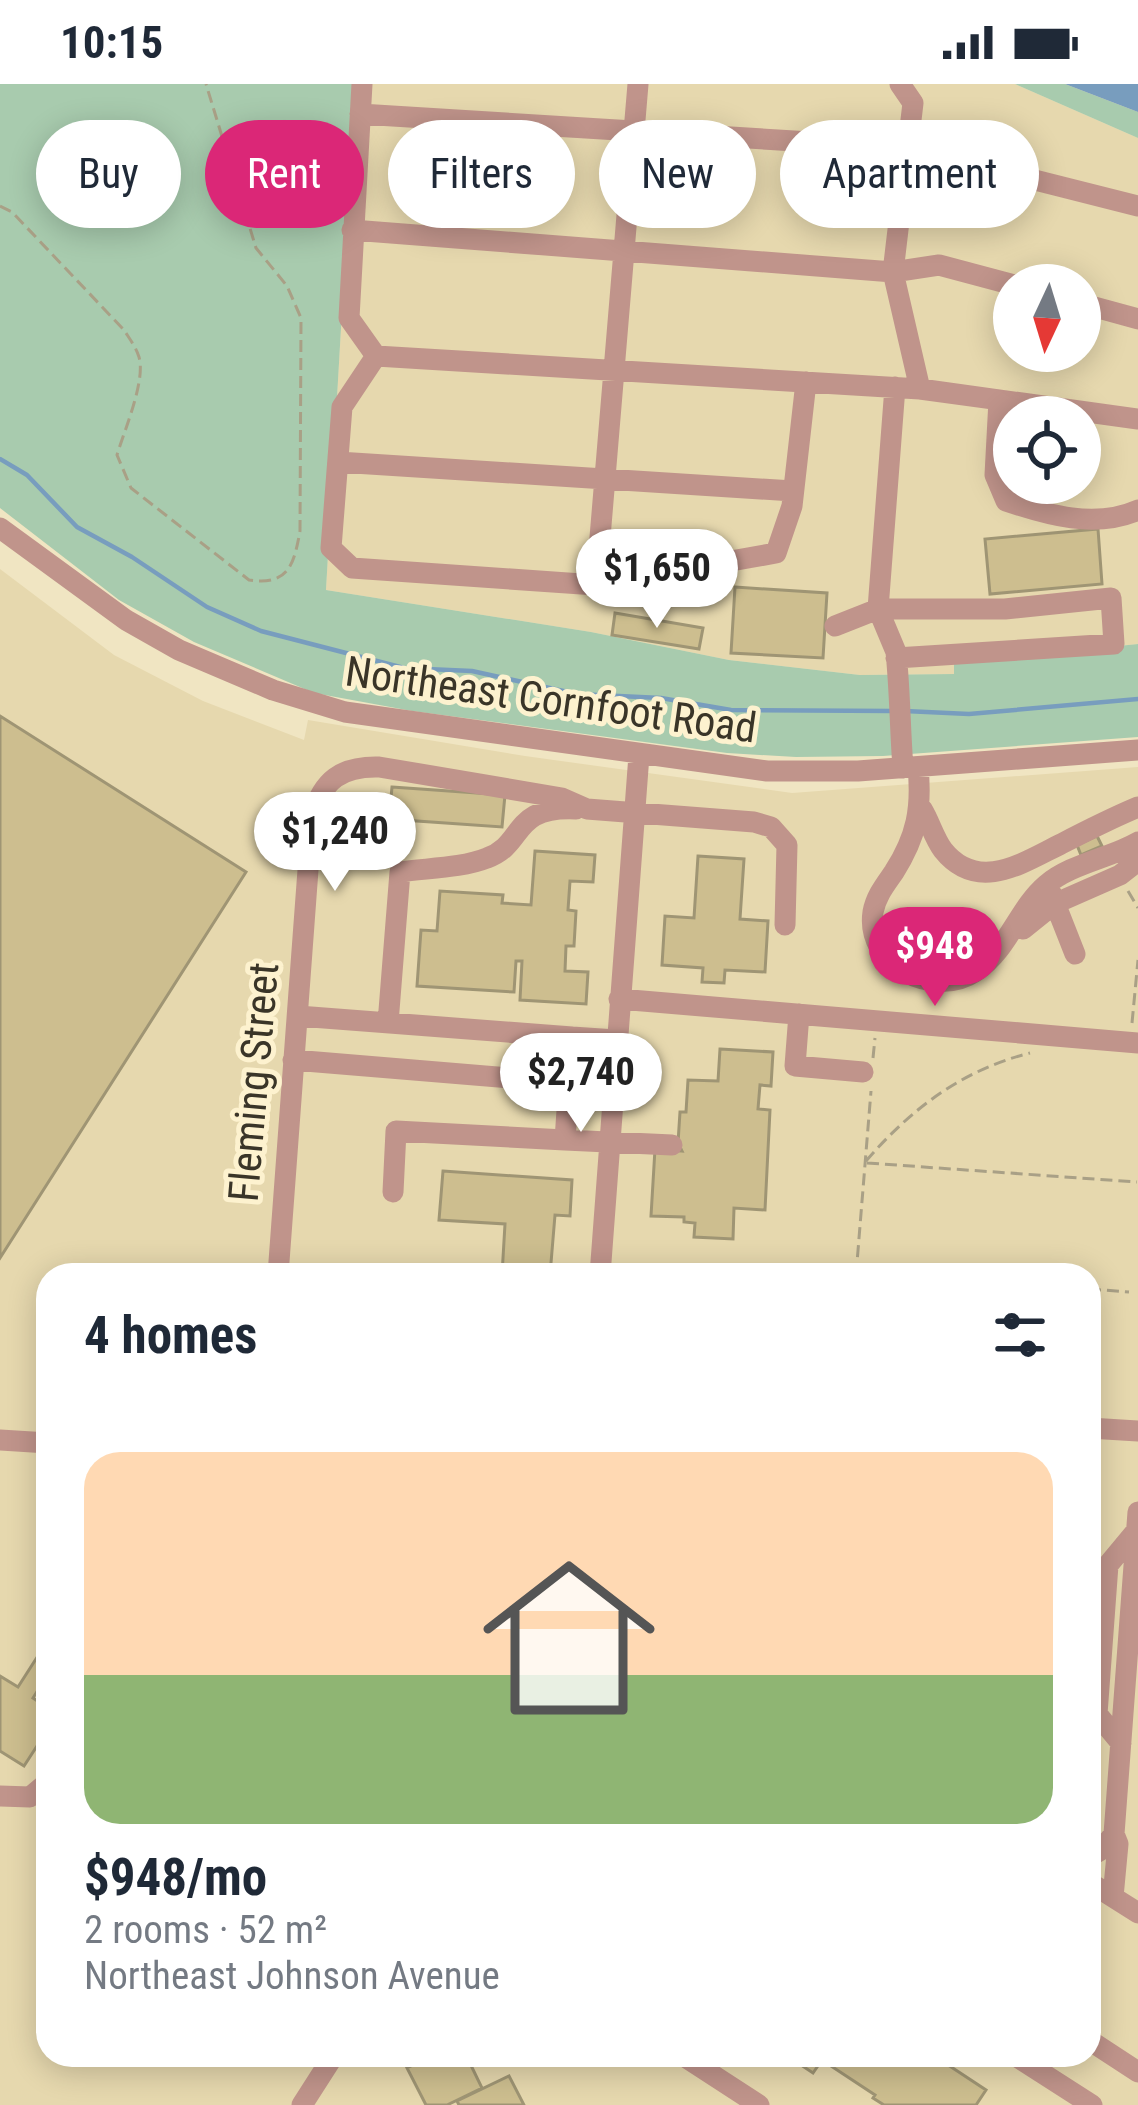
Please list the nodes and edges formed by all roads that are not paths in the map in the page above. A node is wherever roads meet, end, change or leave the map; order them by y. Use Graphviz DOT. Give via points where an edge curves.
graph roads {
  1 [pos="362,84"];
  2 [pos="638,84"];
  3 [pos="900,84"];
  4 [pos="360,114"];
  5 [pos="635,120"];
  6 [pos="911,120"];
  7 [pos="599,130"];
  8 [pos="1039,181"];
  9 [pos="1138,206"];
  10 [pos="626,228"];
  11 [pos="898,228"];
  12 [pos="352,230"];
  13 [pos="624,252"];
  14 [pos="893,272"];
  15 [pos="993,279"];
  16 [pos="1101,309"];
  17 [pos="1138,319"];
  18 [pos="376,356"];
  19 [pos="614,370"];
  20 [pos="806,382"];
  21 [pos="895,388"];
  22 [pos="920,389"];
  23 [pos="993,399"];
  24 [pos="1101,413"];
  25 [pos="1138,418"];
  26 [pos="338,462"];
  27 [pos="604,479"];
  28 [pos="793,491"];
  29 [pos="1015,504"];
  30 [pos="1138,511"];
  31 [pos="0,528"];
  32 [pos="596,584"];
  33 [pos="878,609"];
  34 [pos="835,626"];
  35 [pos="897,664"];
  36 [pos="1138,750"];
  37 [pos="639,755"];
  38 [pos="911,768"];
  39 [pos="922,808"];
  40 [pos="587,809"];
  41 [pos="633,812"];
  42 [pos="1129,812"];
  43 [pos="1137,851"];
  44 [pos="1037,859"];
  45 [pos="1051,894"];
  46 [pos="785,925"];
  47 [pos="1075,954"];
  48 [pos="619,999"];
  49 [pos="800,1014"];
  50 [pos="298,1016"];
  51 [pos="388,1023"];
  52 [pos="572,1037"];
  53 [pos="616,1040"];
  54 [pos="1138,1043"];
  55 [pos="293,1060"];
  56 [pos="869,1069"];
  57 [pos="569,1083"];
  58 [pos="565,1140"];
  59 [pos="609,1143"];
  60 [pos="672,1145"];
  61 [pos="394,1192"];
  62 [pos="279,1263"];
  63 [pos="601,1263"];
  64 [pos="1101,1429"];
  65 [pos="1138,1431"];
  66 [pos="0,1440"];
  67 [pos="36,1442"];
  68 [pos="1138,1513"];
  69 [pos="1137,1530"];
  70 [pos="1103,1632"];
  71 [pos="1133,1635"];
  72 [pos="1101,1659"];
  73 [pos="1101,1719"];
  74 [pos="1121,1743"];
  75 [pos="36,1792"];
  76 [pos="0,1796"];
  77 [pos="1114,1834"];
  78 [pos="1101,1850"];
  79 [pos="1101,1890"];
  80 [pos="1113,1897"];
  81 [pos="1138,1913"];
  82 [pos="1101,2048"];
  83 [pos="326,2067"];
  84 [pos="700,2067"];
  85 [pos="1033,2067"];
  86 [pos="1138,2072"];
  87 [pos="302,2105"];
  88 [pos="759,2105"];
  89 [pos="1092,2105"];
  1 -- 4 [label="street"];
  2 -- 5 [label="street"];
  3 -- 6 [label="street" via="913,103"];
  4 -- 7 [label="street"];
  4 -- 12 [label="street"];
  8 -- 9 [label="street"];
  10 -- 13 [label="street"];
  11 -- 14 [label="street"];
  12 -- 13 [label="street"];
  12 -- 18 [label="street" via="349,318"];
  13 -- 14 [label="street"];
  13 -- 19 [label="street"];
  14 -- 15 [label="street" via="939,265"];
  14 -- 22 [label="street"];
  16 -- 17 [label="street"];
  18 -- 19 [label="street"];
  18 -- 26 [label="street" via="342,407"];
  19 -- 20 [label="street"];
  19 -- 27 [label="street"];
  20 -- 21 [label="street"];
  20 -- 28 [label="street"];
  21 -- 22 [label="street"];
  21 -- 33 [label="street"];
  22 -- 23 [label="street"];
  24 -- 25 [label="street"];
  26 -- 27 [label="street"];
  26 -- 32 [label="street" via="331,548 352,568"];
  27 -- 28 [label="street"];
  27 -- 32 [label="street"];
  28 -- 32 [label="street" via="776,553"];
  29 -- 30 [label="street" via="1054,517 1118,519"];
  31 -- 37 [label="street, Northeast Cornfoot Road" via="153,636 284,694 362,715"];
  33 -- 34 [label="street"];
  33 -- 35 [label="street"];
  33 -- 35 [label="street" via="1111,598 1114,644"];
  35 -- 38 [label="street"];
  36 -- 38 [label="street, Northeast Cornfoot Road"];
  37 -- 38 [label="street, Northeast Cornfoot Road" via="785,772"];
  37 -- 41 [label="street"];
  38 -- 39 [label="street"];
  39 -- 44 [label="street" via="959,865 999,873"];
  39 -- 45 [label="street" via="874,906 884,958 925,980 974,974"];
  40 -- 41 [label="street, Fleming Street"];
  40 -- 50 [label="street, Fleming Street" via="379,767 358,766 328,781 312,815"];
  40 -- 51 [label="street" via="542,812 489,858 400,872"];
  41 -- 46 [label="street, Fleming Street" via="771,827 787,845"];
  41 -- 48 [label="street"];
  42 -- 43 [label="street"];
  42 -- 44 [label="street"];
  43 -- 45 [label="street"];
  44 -- 45 [label="street"];
  45 -- 47 [label="street"];
  48 -- 49 [label="street"];
  48 -- 53 [label="street"];
  49 -- 54 [label="street" via="876,1028"];
  49 -- 56 [label="street" via="795,1066"];
  50 -- 51 [label="street"];
  50 -- 55 [label="street, Fleming Street"];
  51 -- 52 [label="street"];
  52 -- 53 [label="street"];
  52 -- 57 [label="street"];
  53 -- 59 [label="street"];
  55 -- 57 [label="street"];
  55 -- 62 [label="street, Fleming Street"];
  57 -- 58 [label="street"];
  58 -- 59 [label="street"];
  58 -- 61 [label="street" via="396,1130"];
  59 -- 60 [label="street"];
  59 -- 63 [label="street"];
  64 -- 65 [label="street"];
  66 -- 67 [label="street"];
  68 -- 69 [label="street"];
  69 -- 70 [label="street" via="1108,1565"];
  69 -- 71 [label="street"];
  70 -- 71 [label="street"];
  70 -- 72 [label="street"];
  71 -- 74 [label="street"];
  73 -- 74 [label="street"];
  74 -- 77 [label="street"];
  75 -- 76 [label="street"];
  77 -- 78 [label="street"];
  77 -- 80 [label="street"];
  79 -- 80 [label="street"];
  80 -- 81 [label="street"];
  82 -- 86 [label="street"];
  83 -- 87 [label="street"];
  84 -- 88 [label="street"];
  85 -- 89 [label="street"];
}
